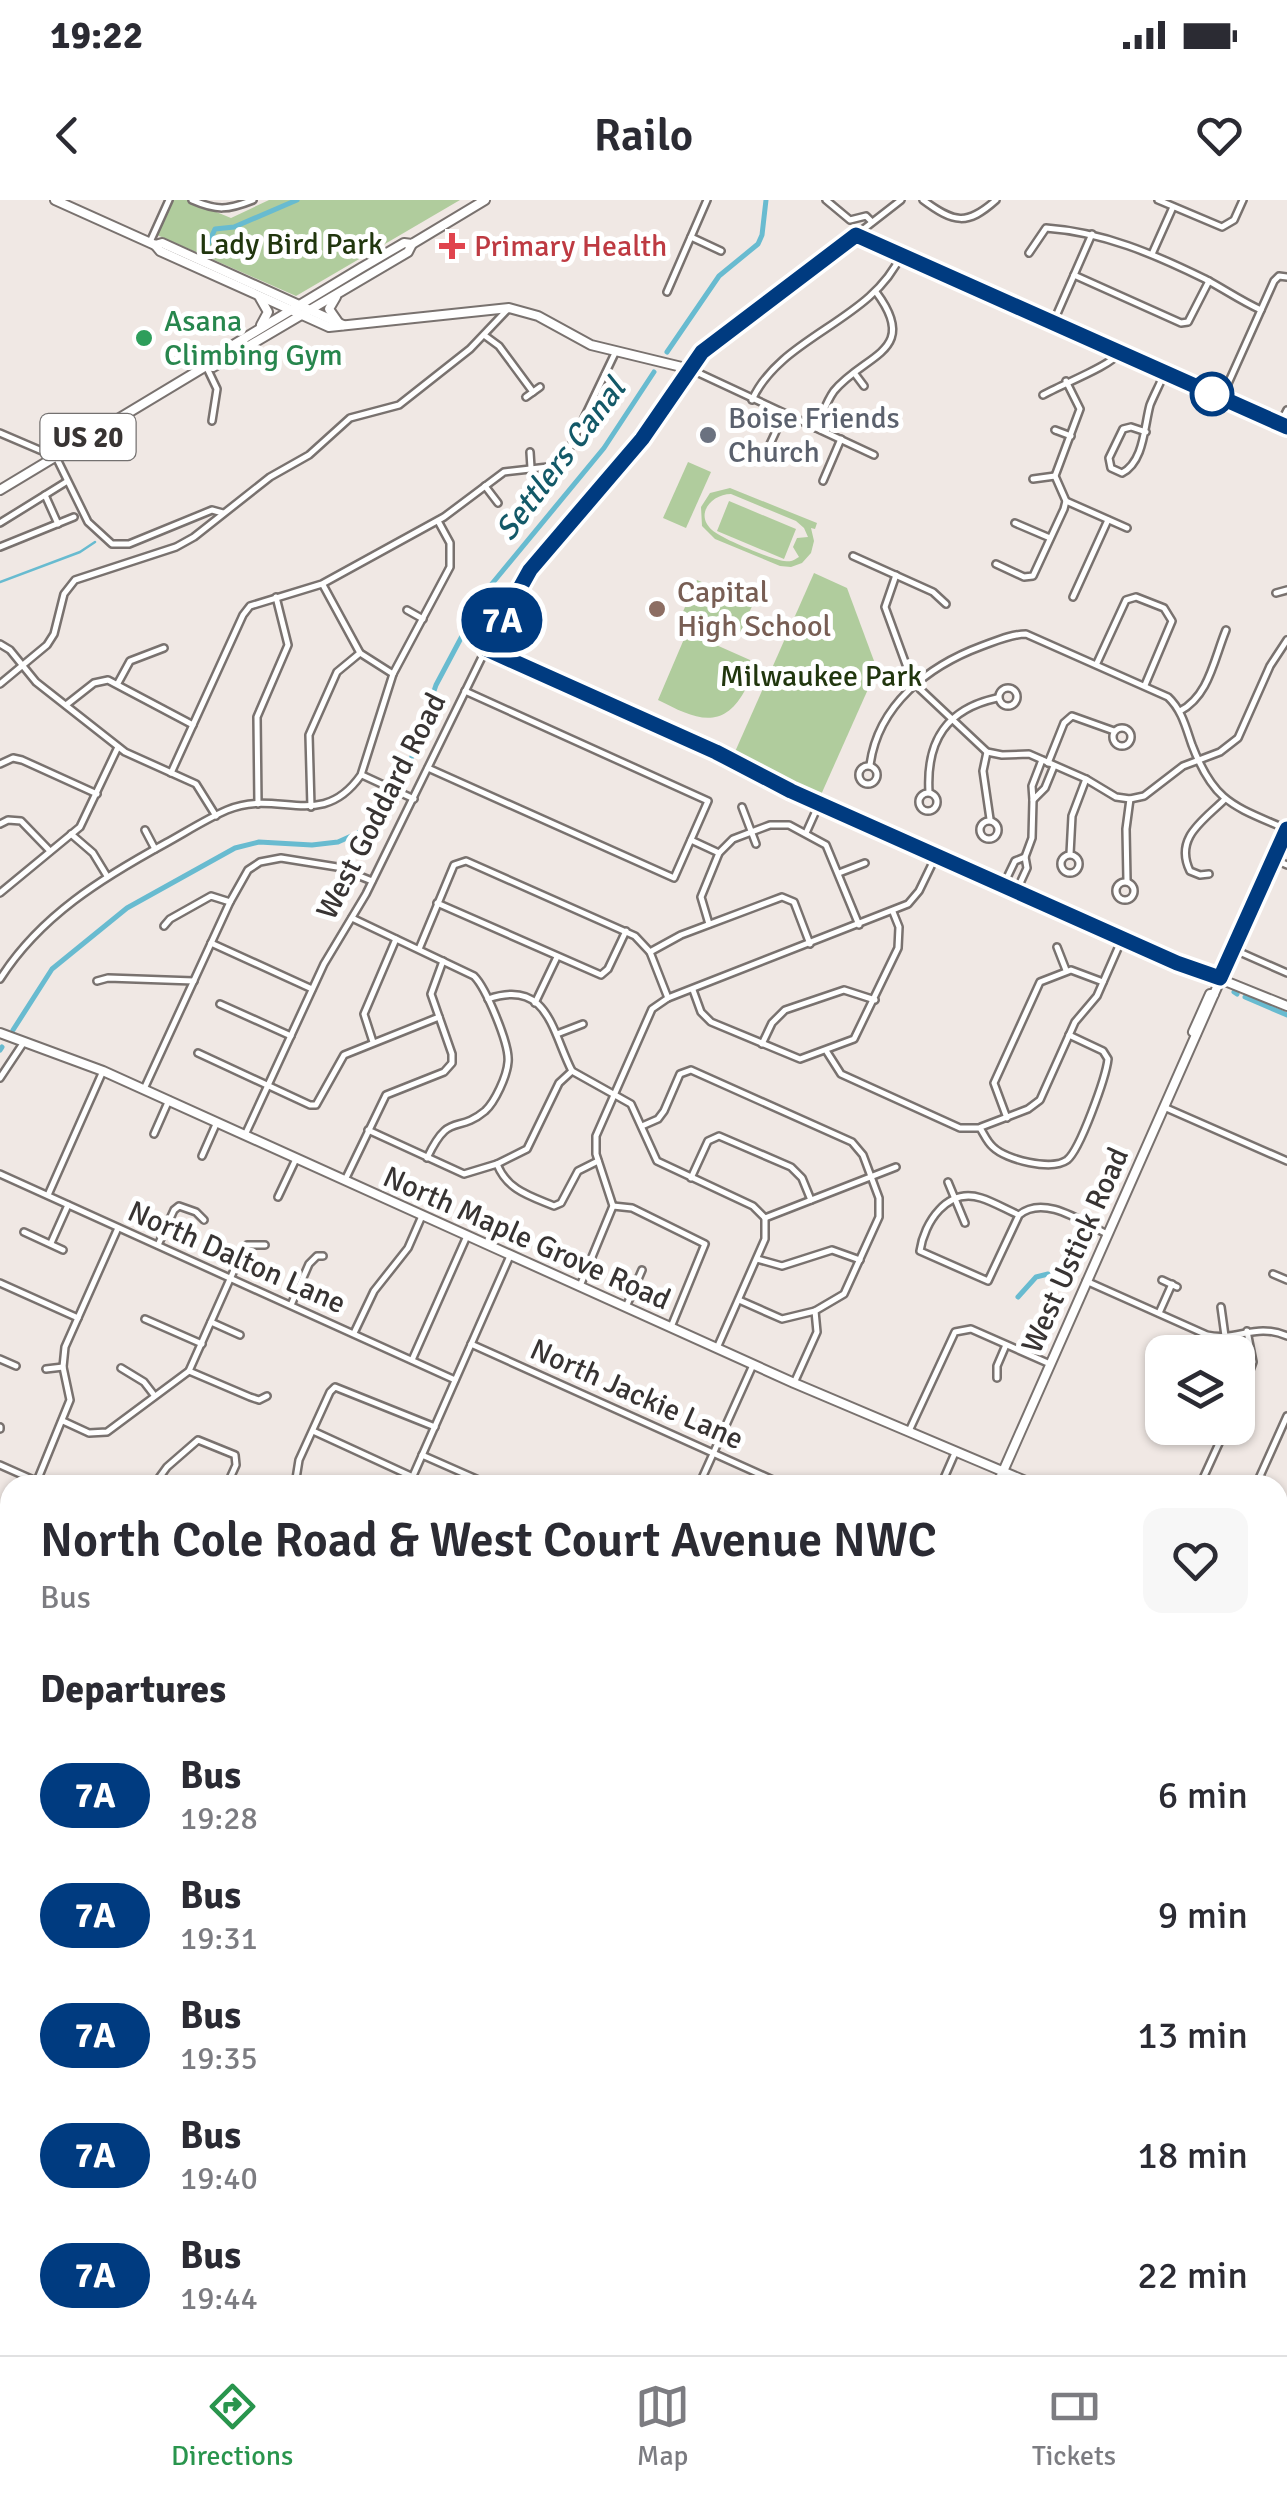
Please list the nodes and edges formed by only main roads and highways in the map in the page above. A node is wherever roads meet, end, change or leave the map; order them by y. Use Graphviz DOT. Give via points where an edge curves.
graph roads {
  1 [pos="54,200"];
  2 [pos="485,200"];
  3 [pos="153,243"];
  4 [pos="412,244"];
  5 [pos="340,291"];
  6 [pos="258,295"];
  7 [pos="298,310"];
  8 [pos="340,323"];
  9 [pos="260,327"];
  10 [pos="206,366"];
  11 [pos="1284,426"];
  12 [pos="0,490"];
  13 [pos="1287,829"];
  14 [pos="1220,978"];
  15 [pos="1287,1006"];
  16 [pos="0,1033"];
  17 [pos="1003,1471"];
  18 [pos="1001,1475"];
  19 [pos="1012,1475"];
  1 -- 3 [label="main road"];
  2 -- 4 [label="main road, US 20"];
  3 -- 6 [label="main road"];
  3 -- 7 [label="main road"];
  4 -- 5 [label="main road, US 20" via="409,252"];
  4 -- 7 [label="main road, US 20"];
  5 -- 7 [label="main road, US 20"];
  5 -- 8 [label="main road" via="329,309"];
  6 -- 7 [label="main road"];
  6 -- 9 [label="main road" via="268,312"];
  7 -- 8 [label="main road"];
  7 -- 9 [label="main road, US 20"];
  7 -- 10 [label="main road, US 20"];
  8 -- 11 [label="main road" via="509,308 584,342 690,369 708,346 856,235"];
  9 -- 10 [label="main road, US 20"];
  10 -- 12 [label="main road, US 20"];
  13 -- 14 [label="main road, West Ustick Road"];
  14 -- 15 [label="main road"];
  14 -- 17 [label="main road, West Ustick Road"];
  16 -- 17 [label="main road, North Maple Grove Road" via="104,1071"];
  17 -- 18 [label="main road, West Ustick Road"];
  17 -- 19 [label="main road, North Maple Grove Road"];
}
